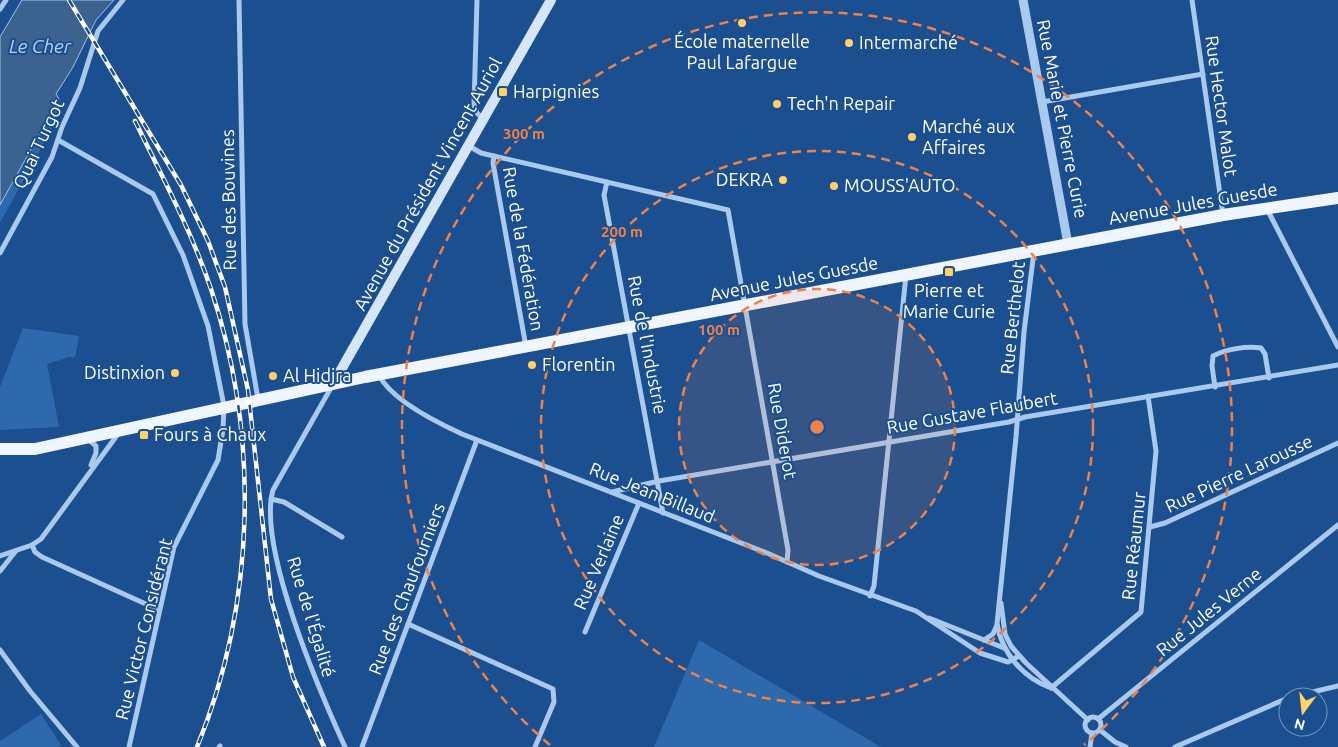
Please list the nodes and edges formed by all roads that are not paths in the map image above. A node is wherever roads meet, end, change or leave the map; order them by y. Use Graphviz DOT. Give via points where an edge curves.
graph roads {
  1 [pos="6,0"];
  2 [pos="123,0"];
  3 [pos="239,0"];
  4 [pos="477,0"];
  5 [pos="551,0"];
  6 [pos="1023,0"];
  7 [pos="1192,0"];
  8 [pos="0,10"];
  9 [pos="1203,74"];
  10 [pos="1042,102"];
  11 [pos="484,119"];
  12 [pos="58,140"];
  13 [pos="469,146"];
  14 [pos="494,156"];
  15 [pos="607,182"];
  16 [pos="1338,198"];
  17 [pos="1267,209"];
  18 [pos="1223,215"];
  19 [pos="1068,244"];
  20 [pos="1034,251"];
  21 [pos="0,253"];
  22 [pos="906,275"];
  23 [pos="746,306"];
  24 [pos="629,327"];
  25 [pos="526,347"];
  26 [pos="1338,347"];
  27 [pos="1338,365"];
  28 [pos="378,375"];
  29 [pos="1269,378"];
  30 [pos="333,384"];
  31 [pos="1215,387"];
  32 [pos="1148,396"];
  33 [pos="258,399"];
  34 [pos="224,406"];
  35 [pos="1018,419"];
  36 [pos="120,431"];
  37 [pos="85,438"];
  38 [pos="477,440"];
  39 [pos="889,441"];
  40 [pos="1338,443"];
  41 [pos="0,448"];
  42 [pos="773,462"];
  43 [pos="87,474"];
  44 [pos="659,482"];
  45 [pos="612,492"];
  46 [pos="271,498"];
  47 [pos="639,502"];
  48 [pos="663,513"];
  49 [pos="1338,525"];
  50 [pos="1150,527"];
  51 [pos="342,537"];
  52 [pos="32,545"];
  53 [pos="16,551"];
  54 [pos="0,556"];
  55 [pos="787,562"];
  56 [pos="0,571"];
  57 [pos="870,596"];
  58 [pos="1001,600"];
  59 [pos="159,610"];
  60 [pos="929,618"];
  61 [pos="408,624"];
  62 [pos="998,624"];
  63 [pos="585,632"];
  64 [pos="984,640"];
  65 [pos="1004,648"];
  66 [pos="0,650"];
  67 [pos="1015,651"];
  68 [pos="1019,656"];
  69 [pos="1013,661"];
  70 [pos="1051,688"];
  71 [pos="1278,703"];
  72 [pos="1098,719"];
  73 [pos="1088,720"];
  74 [pos="1100,730"];
  75 [pos="1092,733"];
  76 [pos="77,747"];
  77 [pos="129,747"];
  78 [pos="345,747"];
  79 [pos="362,747"];
  80 [pos="535,747"];
  81 [pos="1090,747"];
  82 [pos="1126,747"];
  83 [pos="1175,747"];
  1 -- 8 [label="street"];
  2 -- 12 [label="street, Quai Turgot" via="102,25 93,43 80,88"];
  3 -- 33 [label="street, Rue des Bouvines" via="245,324"];
  4 -- 11 [label="street" via="474,105"];
  5 -- 11 [label="main road, Avenue du Président Vincent Auriol"];
  6 -- 10 [label="street, Rue Marie et Pierre Curie"];
  7 -- 9 [label="street, Rue Hector Malot"];
  9 -- 10 [label="street"];
  9 -- 18 [label="street, Rue Hector Malot"];
  10 -- 19 [label="street, Rue Marie et Pierre Curie"];
  11 -- 13 [label="main road, Avenue du Président Vincent Auriol"];
  12 -- 21 [label="street, Quai Turgot" via="52,158"];
  12 -- 34 [label="street, Rue Victor Considérant" via="153,194 183,255 208,326"];
  13 -- 14 [label="street"];
  13 -- 30 [label="main road, Avenue du Président Vincent Auriol"];
  14 -- 15 [label="street"];
  14 -- 25 [label="street, Rue de la Fédération"];
  15 -- 23 [label="street, Rue Diderot" via="728,210"];
  15 -- 24 [label="street, Rue de l'Industrie" via="604,195"];
  16 -- 17 [label="main road, Avenue Jules Guesde"];
  17 -- 18 [label="main road, Avenue Jules Guesde"];
  17 -- 26 [label="street"];
  18 -- 19 [label="main road, Avenue Jules Guesde"];
  19 -- 20 [label="main road, Avenue Jules Guesde"];
  20 -- 22 [label="main road, Avenue Jules Guesde"];
  20 -- 35 [label="street, Rue Berthelot"];
  22 -- 23 [label="main road, Avenue Jules Guesde"];
  22 -- 39 [label="street"];
  23 -- 24 [label="main road, Avenue Jules Guesde"];
  23 -- 42 [label="street, Rue Diderot"];
  24 -- 25 [label="main road, Avenue Jules Guesde"];
  24 -- 44 [label="street, Rue de l'Industrie"];
  25 -- 28 [label="main road, Avenue Jules Guesde"];
  27 -- 29 [label="street, Rue Gustave Flaubert"];
  28 -- 30 [label="main road, Avenue Jules Guesde"];
  28 -- 38 [label="street, Rue Jean Billaud" via="390,391 441,424"];
  29 -- 31 [label="street, Rue Gustave Flaubert"];
  29 -- 31 [label="street" via="1261,348 1221,352 1213,356"];
  30 -- 33 [label="main road, Avenue Jules Guesde"];
  30 -- 46 [label="street, Rue de l'Égalité"];
  31 -- 32 [label="street, Rue Gustave Flaubert"];
  32 -- 35 [label="street, Rue Gustave Flaubert"];
  32 -- 50 [label="street, Rue Réaumur" via="1156,451"];
  33 -- 34 [label="main road, Avenue Jules Guesde"];
  34 -- 36 [label="main road, Avenue Jules Guesde"];
  34 -- 59 [label="street, Rue Victor Considérant" via="218,460 174,547"];
  35 -- 39 [label="street, Rue Gustave Flaubert"];
  35 -- 58 [label="street, Rue Berthelot"];
  36 -- 37 [label="main road, Avenue Jules Guesde"];
  36 -- 43 [label="street"];
  37 -- 41 [label="main road, Avenue Jules Guesde" via="35,449"];
  37 -- 43 [label="street" via="95,444 96,453"];
  38 -- 45 [label="street, Rue Jean Billaud"];
  38 -- 61 [label="street, Rue des Chaufourniers"];
  39 -- 42 [label="street, Rue Gustave Flaubert"];
  39 -- 57 [label="street" via="874,586"];
  40 -- 50 [label="street, Rue Pierre Larousse"];
  42 -- 44 [label="street, Rue Gustave Flaubert"];
  42 -- 55 [label="street, Rue Diderot" via="788,550"];
  43 -- 52 [label="street" via="41,539"];
  44 -- 45 [label="street, Rue Gustave Flaubert"];
  44 -- 48 [label="street, Rue de l'Industrie"];
  45 -- 47 [label="street, Rue Jean Billaud"];
  46 -- 51 [label="street" via="284,502"];
  46 -- 78 [label="street, Rue de l'Égalité" via="277,556 292,610 321,696"];
  47 -- 48 [label="street, Rue Jean Billaud"];
  47 -- 63 [label="street, Rue Verlaine"];
  48 -- 55 [label="street, Rue Jean Billaud"];
  49 -- 72 [label="street, Rue Jules Verne"];
  50 -- 70 [label="street, Rue Réaumur" via="1141,612"];
  52 -- 53 [label="street"];
  52 -- 59 [label="street" via="42,557"];
  53 -- 54 [label="street"];
  53 -- 56 [label="street"];
  55 -- 57 [label="street, Rue Jean Billaud"];
  57 -- 60 [label="street, Rue Jean Billaud"];
  58 -- 62 [label="street"];
  58 -- 67 [label="street" via="1005,634"];
  59 -- 77 [label="street, Rue Victor Considérant"];
  60 -- 64 [label="street"];
  60 -- 69 [label="street" via="980,653"];
  61 -- 79 [label="street, Rue des Chaufourniers"];
  61 -- 80 [label="street" via="553,689 555,695"];
  62 -- 64 [label="street" via="994,634"];
  62 -- 65 [label="street"];
  64 -- 65 [label="street"];
  65 -- 67 [label="street"];
  65 -- 69 [label="street"];
  66 -- 76 [label="street"];
  67 -- 68 [label="street"];
  68 -- 69 [label="street"];
  68 -- 70 [label="street"];
  69 -- 70 [label="street"];
  70 -- 73 [label="street"];
  71 -- 83 [label="street"];
  72 -- 73 [label="street"];
  72 -- 74 [label="street"];
  73 -- 75 [label="street" via="1087,729"];
  74 -- 75 [label="street"];
  74 -- 82 [label="street"];
  75 -- 81 [label="street"];
}
